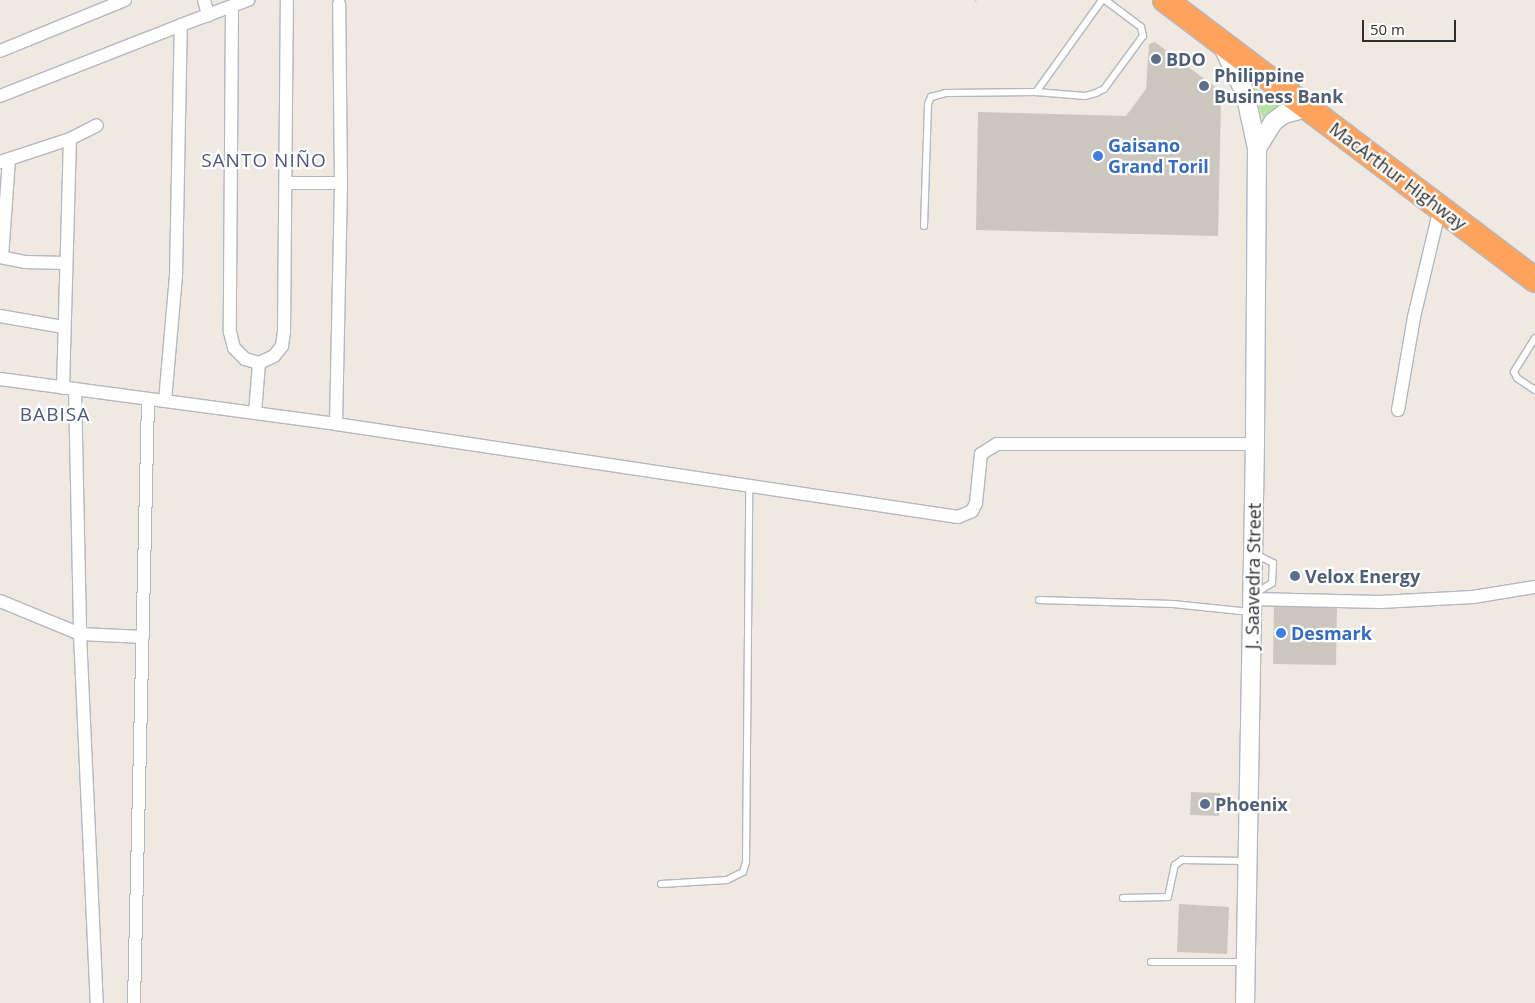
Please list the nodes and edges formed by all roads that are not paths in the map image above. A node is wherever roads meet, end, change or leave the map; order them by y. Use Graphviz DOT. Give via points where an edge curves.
graph roads {
  1 [pos="125,0"];
  2 [pos="204,0"];
  3 [pos="248,0"];
  4 [pos="287,0"];
  5 [pos="1104,0"];
  6 [pos="1165,0"];
  7 [pos="339,4"];
  8 [pos="232,7"];
  9 [pos="208,15"];
  10 [pos="181,25"];
  11 [pos="1221,42"];
  12 [pos="0,51"];
  13 [pos="1036,92"];
  14 [pos="0,96"];
  15 [pos="1308,108"];
  16 [pos="97,125"];
  17 [pos="70,139"];
  18 [pos="1257,148"];
  19 [pos="4,161"];
  20 [pos="287,183"];
  21 [pos="341,183"];
  22 [pos="1440,208"];
  23 [pos="924,226"];
  24 [pos="1,257"];
  25 [pos="65,263"];
  26 [pos="1535,280"];
  27 [pos="0,316"];
  28 [pos="64,327"];
  29 [pos="1535,338"];
  30 [pos="259,363"];
  31 [pos="0,379"];
  32 [pos="69,388"];
  33 [pos="1535,390"];
  34 [pos="148,400"];
  35 [pos="164,401"];
  36 [pos="1398,410"];
  37 [pos="255,413"];
  38 [pos="336,424"];
  39 [pos="1255,444"];
  40 [pos="749,485"];
  41 [pos="1535,587"];
  42 [pos="1039,600"];
  43 [pos="0,601"];
  44 [pos="1253,602"];
  45 [pos="80,634"];
  46 [pos="143,637"];
  47 [pos="1248,861"];
  48 [pos="661,884"];
  49 [pos="1123,898"];
  50 [pos="1151,962"];
  51 [pos="1245,962"];
  52 [pos="97,1003"];
  53 [pos="134,1003"];
  54 [pos="1245,1003"];
  1 -- 12 [label="street"];
  2 -- 9 [label="street"];
  3 -- 8 [label="street"];
  4 -- 20 [label="street"];
  5 -- 13 [label="lane"];
  5 -- 13 [label="lane" via="1141,27 1143,36 1136,47 1104,89 1096,93 1085,96"];
  6 -- 11 [label="highway, MacArthur Highway"];
  7 -- 21 [label="street"];
  8 -- 9 [label="street"];
  8 -- 30 [label="street" via="230,332 234,348 246,359"];
  9 -- 10 [label="street"];
  10 -- 14 [label="street"];
  10 -- 35 [label="street" via="176,276"];
  11 -- 15 [label="highway, MacArthur Highway"];
  11 -- 18 [label="main road, J. Saavedra Street" via="1245,93"];
  13 -- 23 [label="lane" via="946,93 931,97 928,104"];
  15 -- 18 [label="main road" via="1284,114 1273,122"];
  15 -- 22 [label="highway, MacArthur Highway"];
  16 -- 17 [label="street"];
  17 -- 19 [label="street"];
  17 -- 25 [label="street"];
  18 -- 39 [label="main road, J. Saavedra Street"];
  19 -- 24 [label="street"];
  20 -- 21 [label="street"];
  20 -- 30 [label="street" via="282,346 274,356"];
  21 -- 38 [label="street"];
  22 -- 26 [label="highway, MacArthur Highway"];
  22 -- 36 [label="street" via="1414,317"];
  24 -- 25 [label="street"];
  25 -- 28 [label="street"];
  27 -- 28 [label="street"];
  28 -- 32 [label="street"];
  29 -- 33 [label="lane" via="1514,372 1517,378"];
  30 -- 37 [label="street"];
  31 -- 32 [label="street"];
  32 -- 34 [label="street"];
  32 -- 45 [label="street"];
  34 -- 35 [label="street"];
  34 -- 46 [label="street"];
  35 -- 37 [label="street"];
  37 -- 38 [label="street"];
  38 -- 40 [label="street"];
  39 -- 40 [label="street" via="997,444 981,454 976,503 972,511 958,517"];
  39 -- 44 [label="main road, J. Saavedra Street"];
  40 -- 48 [label="lane" via="746,862 743,872 727,880"];
  41 -- 44 [label="street" via="1473,597 1380,602"];
  42 -- 44 [label="lane" via="1173,604"];
  43 -- 45 [label="street"];
  44 -- 47 [label="main road, J. Saavedra Street"];
  45 -- 46 [label="street"];
  45 -- 52 [label="street"];
  46 -- 53 [label="street"];
  47 -- 49 [label="lane" via="1182,860 1175,865 1168,897"];
  47 -- 51 [label="main road, J. Saavedra Street"];
  50 -- 51 [label="lane"];
  51 -- 54 [label="main road, J. Saavedra Street"];
}
